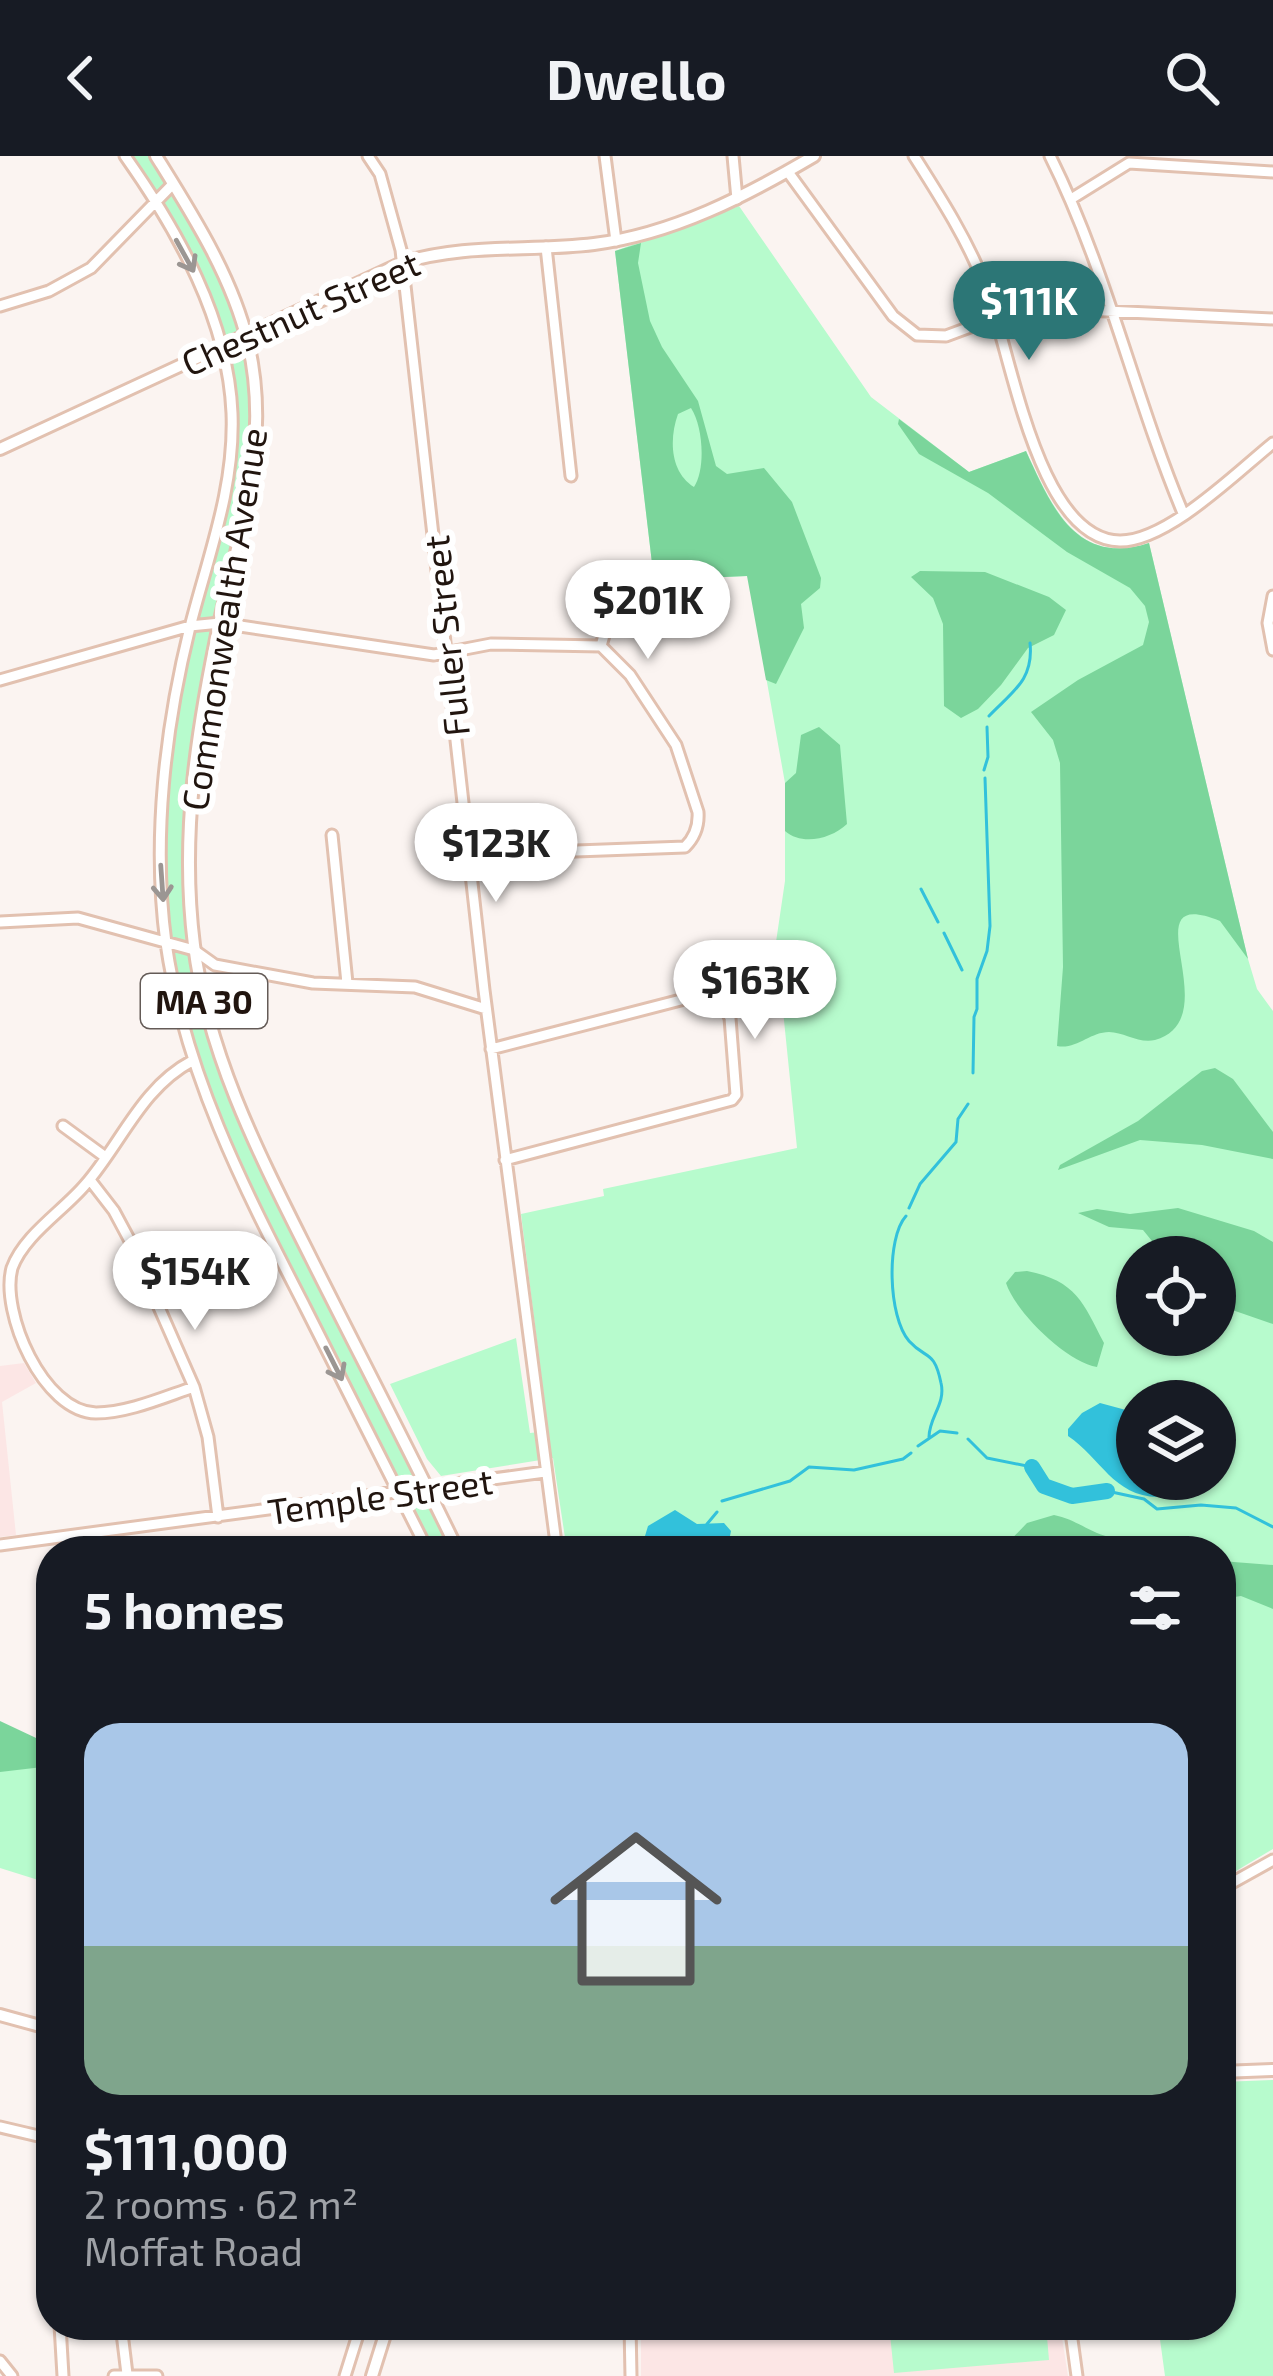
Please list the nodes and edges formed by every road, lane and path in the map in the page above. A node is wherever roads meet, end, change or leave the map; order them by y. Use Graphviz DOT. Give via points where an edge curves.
graph roads {
  1 [pos="125,156"];
  2 [pos="156,156"];
  3 [pos="368,156"];
  4 [pos="605,156"];
  5 [pos="733,156"];
  6 [pos="814,156"];
  7 [pos="914,156"];
  8 [pos="1050,156"];
  9 [pos="788,172"];
  10 [pos="1273,172"];
  11 [pos="173,184"];
  12 [pos="737,199"];
  13 [pos="1072,199"];
  14 [pos="155,203"];
  15 [pos="616,241"];
  16 [pos="546,247"];
  17 [pos="402,263"];
  18 [pos="0,306"];
  19 [pos="1112,310"];
  20 [pos="995,315"];
  21 [pos="1273,319"];
  22 [pos="246,335"];
  23 [pos="221,346"];
  24 [pos="1273,443"];
  25 [pos="0,448"];
  26 [pos="571,476"];
  27 [pos="1183,514"];
  28 [pos="617,589"];
  29 [pos="1273,596"];
  30 [pos="220,623"];
  31 [pos="190,626"];
  32 [pos="601,646"];
  33 [pos="1273,650"];
  34 [pos="447,656"];
  35 [pos="0,680"];
  36 [pos="332,836"];
  37 [pos="468,855"];
  38 [pos="0,922"];
  39 [pos="166,942"];
  40 [pos="194,950"];
  41 [pos="347,983"];
  42 [pos="486,1009"];
  43 [pos="491,1049"];
  44 [pos="192,1061"];
  45 [pos="63,1126"];
  46 [pos="104,1156"];
  47 [pos="505,1160"];
  48 [pos="90,1180"];
  49 [pos="194,1387"];
  50 [pos="545,1472"];
  51 [pos="428,1489"];
  52 [pos="398,1493"];
  53 [pos="218,1517"];
  54 [pos="70,1536"];
  55 [pos="420,1536"];
  56 [pos="451,1536"];
  57 [pos="554,1536"];
  58 [pos="36,1540"];
  59 [pos="0,1545"];
  60 [pos="1273,1860"];
  61 [pos="1236,1880"];
  62 [pos="0,2014"];
  63 [pos="36,2025"];
  64 [pos="1273,2070"];
  65 [pos="1236,2071"];
  66 [pos="0,2127"];
  67 [pos="36,2135"];
  68 [pos="61,2340"];
  69 [pos="123,2340"];
  70 [pos="356,2340"];
  71 [pos="383,2340"];
  72 [pos="630,2340"];
  73 [pos="1072,2340"];
  74 [pos="0,2361"];
  75 [pos="127,2374"];
  76 [pos="12,2376"];
  77 [pos="63,2376"];
  78 [pos="114,2376"];
  79 [pos="157,2376"];
  80 [pos="345,2376"];
  81 [pos="372,2376"];
  82 [pos="631,2376"];
  83 [pos="1077,2376"];
  1 -- 14 [label="street, Commonwealth Avenue"];
  2 -- 11 [label="main road, Commonwealth Avenue / MA 30"];
  3 -- 17 [label="street, Fuller Street"];
  4 -- 15 [label="street"];
  5 -- 12 [label="street"];
  6 -- 9 [label="main road, Chestnut Street"];
  7 -- 20 [label="street" via="960,232"];
  8 -- 13 [label="street"];
  9 -- 12 [label="main road, Chestnut Street"];
  9 -- 20 [label="street" via="906,329 946,336"];
  10 -- 13 [label="street" via="1142,161"];
  11 -- 14 [label="street"];
  11 -- 22 [label="main road, Commonwealth Avenue / MA 30"];
  12 -- 15 [label="main road, Chestnut Street"];
  13 -- 19 [label="street"];
  14 -- 18 [label="street" via="91,268"];
  14 -- 23 [label="street, Commonwealth Avenue, one-way" via="197,278"];
  15 -- 16 [label="main road, Chestnut Street"];
  16 -- 17 [label="main road, Chestnut Street" via="473,248"];
  16 -- 26 [label="street"];
  17 -- 22 [label="main road, Chestnut Street"];
  17 -- 34 [label="street, Fuller Street"];
  19 -- 20 [label="street" via="1024,307"];
  19 -- 21 [label="street"];
  19 -- 27 [label="street"];
  20 -- 27 [label="street" via="1034,447 1080,524 1123,541"];
  22 -- 23 [label="main road, Chestnut Street"];
  22 -- 30 [label="main road, Commonwealth Avenue / MA 30" via="257,451"];
  23 -- 25 [label="main road, Chestnut Street"];
  23 -- 31 [label="street, Commonwealth Avenue" via="231,457"];
  24 -- 27 [label="street"];
  28 -- 32 [label="street"];
  29 -- 33 [label="street"];
  30 -- 31 [label="street"];
  30 -- 34 [label="street"];
  30 -- 40 [label="main road, Commonwealth Avenue / MA 30" via="192,778"];
  31 -- 35 [label="street"];
  31 -- 39 [label="street, Commonwealth Avenue, one-way" via="162,815"];
  32 -- 34 [label="street" via="491,644"];
  32 -- 37 [label="street" via="676,745 698,812 694,833 685,847"];
  34 -- 37 [label="street, Fuller Street"];
  36 -- 41 [label="street"];
  37 -- 42 [label="street, Fuller Street"];
  38 -- 39 [label="street" via="78,918"];
  39 -- 40 [label="street"];
  39 -- 44 [label="street, Commonwealth Avenue"];
  40 -- 41 [label="street" via="215,965"];
  40 -- 51 [label="main road, Commonwealth Avenue / MA 30" via="212,1036 244,1119"];
  41 -- 42 [label="street" via="415,987"];
  42 -- 43 [label="street, Fuller Street"];
  43 -- 47 [label="street, Fuller Street"];
  43 -- 47 [label="street" via="704,994 721,1000 730,1018 732,1100"];
  44 -- 46 [label="street" via="160,1082"];
  44 -- 52 [label="street, Commonwealth Avenue, one-way" via="220,1135"];
  45 -- 46 [label="street"];
  46 -- 48 [label="street"];
  47 -- 50 [label="street, Fuller Street"];
  48 -- 49 [label="street" via="129,1239"];
  48 -- 49 [label="street" via="13,1267 9,1305 26,1349 57,1396 85,1411"];
  49 -- 53 [label="street"];
  50 -- 51 [label="street, Temple Street"];
  50 -- 57 [label="street, Fuller Street"];
  51 -- 52 [label="street, Temple Street"];
  51 -- 56 [label="main road, Commonwealth Avenue / MA 30"];
  52 -- 53 [label="street, Temple Street"];
  52 -- 55 [label="street, Commonwealth Avenue"];
  53 -- 54 [label="street, Temple Street"];
  58 -- 59 [label="street, Temple Street"];
  60 -- 61 [label="street"];
  62 -- 63 [label="main road"];
  64 -- 65 [label="main road"];
  66 -- 67 [label="street"];
  68 -- 77 [label="street"];
  69 -- 75 [label="street"];
  70 -- 80 [label="street"];
  71 -- 81 [label="main road"];
  72 -- 82 [label="street"];
  73 -- 83 [label="street"];
  74 -- 76 [label="street"];
  75 -- 78 [label="street"];
  75 -- 79 [label="street"];
}
